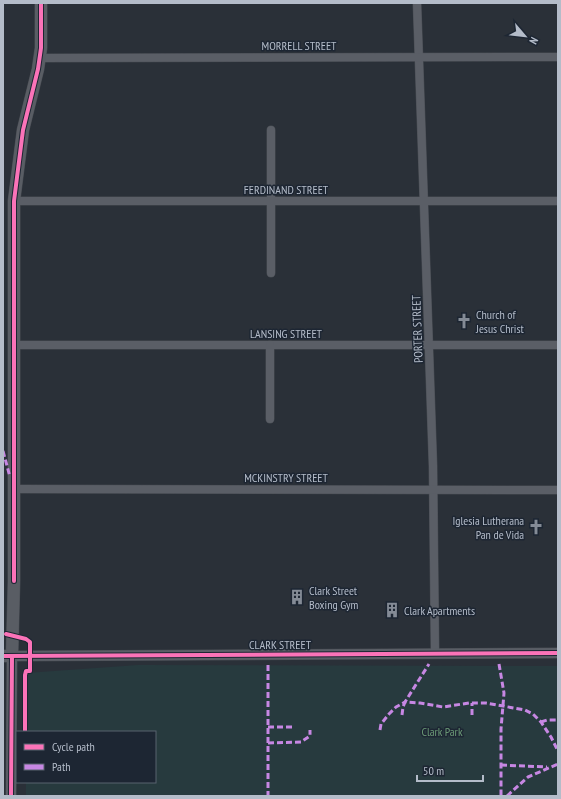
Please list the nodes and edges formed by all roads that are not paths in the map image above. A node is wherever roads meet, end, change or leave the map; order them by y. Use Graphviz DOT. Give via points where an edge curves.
graph roads {
  1 [pos="41,3"];
  2 [pos="417,3"];
  3 [pos="419,57"];
  4 [pos="558,57"];
  5 [pos="40,58"];
  6 [pos="271,130"];
  7 [pos="14,201"];
  8 [pos="271,201"];
  9 [pos="424,201"];
  10 [pos="558,201"];
  11 [pos="271,274"];
  12 [pos="14,345"];
  13 [pos="270,345"];
  14 [pos="430,345"];
  15 [pos="558,345"];
  16 [pos="270,419"];
  17 [pos="14,489"];
  18 [pos="434,490"];
  19 [pos="558,490"];
  20 [pos="435,653"];
  21 [pos="558,653"];
  22 [pos="8,656"];
  23 [pos="12,796"];
  1 -- 5 [label="main road"];
  2 -- 3 [label="street, PORTER STREET"];
  3 -- 4 [label="street, MORRELL STREET"];
  3 -- 5 [label="street, MORRELL STREET"];
  3 -- 9 [label="street, PORTER STREET"];
  5 -- 7 [label="main road" via="23,130"];
  6 -- 8 [label="street"];
  7 -- 8 [label="street, FERDINAND STREET"];
  7 -- 12 [label="main road"];
  8 -- 9 [label="street, FERDINAND STREET"];
  8 -- 11 [label="street"];
  9 -- 10 [label="street, FERDINAND STREET"];
  9 -- 14 [label="street, PORTER STREET"];
  12 -- 13 [label="street, LANSING STREET"];
  12 -- 17 [label="main road"];
  13 -- 14 [label="street, LANSING STREET"];
  13 -- 16 [label="street"];
  14 -- 15 [label="street, LANSING STREET"];
  14 -- 18 [label="street, PORTER STREET"];
  17 -- 18 [label="street, MCKINSTRY STREET"];
  17 -- 22 [label="main road"];
  18 -- 19 [label="street, MCKINSTRY STREET"];
  18 -- 20 [label="street, PORTER STREET"];
  20 -- 21 [label="street, CLARK STREET"];
  20 -- 22 [label="street, CLARK STREET"];
  22 -- 23 [label="street"];
}
